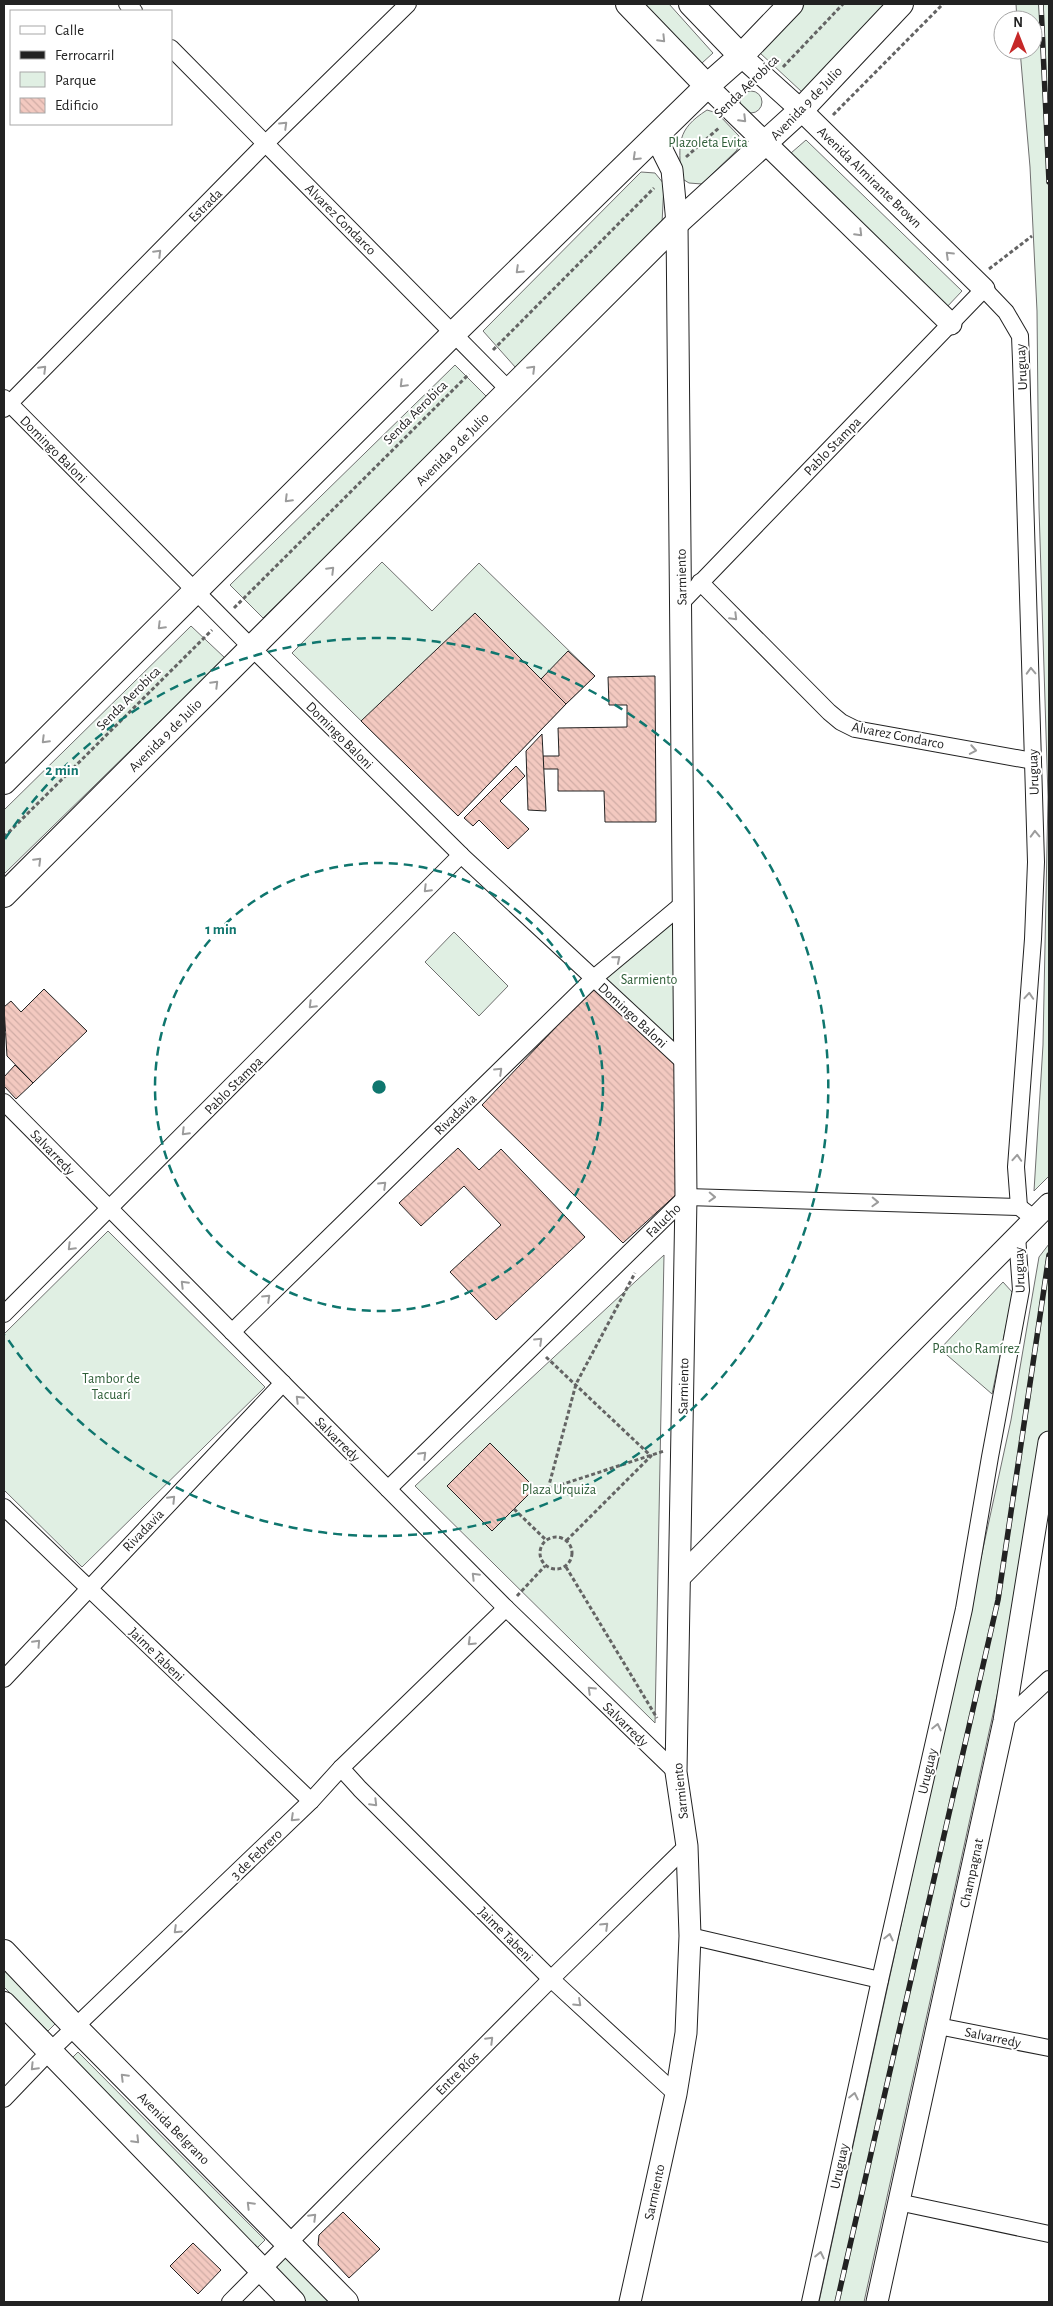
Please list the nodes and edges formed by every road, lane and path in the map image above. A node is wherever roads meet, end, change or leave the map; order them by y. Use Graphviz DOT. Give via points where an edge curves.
graph roads {
  1 [pos="408,4"];
  2 [pos="628,4"];
  3 [pos="692,4"];
  4 [pos="791,4"];
  5 [pos="843,4"];
  6 [pos="901,4"];
  7 [pos="943,4"];
  8 [pos="172,49"];
  9 [pos="741,56"];
  10 [pos="768,82"];
  11 [pos="708,86"];
  12 [pos="801,110"];
  13 [pos="736,112"];
  14 [pos="820,128"];
  15 [pos="656,138"];
  16 [pos="266,143"];
  17 [pos="767,143"];
  18 [pos="672,170"];
  19 [pos="677,223"];
  20 [pos="1032,236"];
  21 [pos="980,285"];
  22 [pos="951,324"];
  23 [pos="454,333"];
  24 [pos="1020,336"];
  25 [pos="481,361"];
  26 [pos="510,391"];
  27 [pos="6,403"];
  28 [pos="700,582"];
  29 [pos="195,591"];
  30 [pos="681,603"];
  31 [pos="223,619"];
  32 [pos="252,648"];
  33 [pos="1033,761"];
  34 [pos="4,782"];
  35 [pos="4,837"];
  36 [pos="461,855"];
  37 [pos="4,895"];
  38 [pos="685,902"];
  39 [pos="594,978"];
  40 [pos="686,1064"];
  41 [pos="4,1102"];
  42 [pos="686,1196"];
  43 [pos="1049,1204"];
  44 [pos="109,1209"];
  45 [pos="1026,1213"];
  46 [pos="1017,1236"];
  47 [pos="636,1271"];
  48 [pos="4,1314"];
  49 [pos="232,1332"];
  50 [pos="534,1346"];
  51 [pos="283,1383"];
  52 [pos="576,1384"];
  53 [pos="682,1445"];
  54 [pos="1049,1445"];
  55 [pos="651,1456"];
  56 [pos="388,1489"];
  57 [pos="4,1507"];
  58 [pos="514,1509"];
  59 [pos="546,1540"];
  60 [pos="566,1541"];
  61 [pos="545,1566"];
  62 [pos="566,1566"];
  63 [pos="680,1576"];
  64 [pos="88,1588"];
  65 [pos="506,1608"];
  66 [pos="4,1679"];
  67 [pos="1049,1679"];
  68 [pos="1004,1721"];
  69 [pos="677,1750"];
  70 [pos="341,1768"];
  71 [pos="676,1772"];
  72 [pos="311,1801"];
  73 [pos="686,1846"];
  74 [pos="690,1936"];
  75 [pos="4,1952"];
  76 [pos="551,1979"];
  77 [pos="880,1980"];
  78 [pos="4,2004"];
  79 [pos="938,2026"];
  80 [pos="76,2028"];
  81 [pos="1049,2048"];
  82 [pos="50,2051"];
  83 [pos="676,2094"];
  84 [pos="4,2099"];
  85 [pos="898,2202"];
  86 [pos="1049,2234"];
  87 [pos="288,2244"];
  88 [pos="262,2270"];
  89 [pos="230,2302"];
  90 [pos="294,2302"];
  91 [pos="346,2302"];
  92 [pos="630,2302"];
  93 [pos="810,2302"];
  94 [pos="877,2302"];
  16 -- 1 [label="street, Estrada, one-way"];
  2 -- 11 [label="main road, one-way"];
  3 -- 9 [label="main road, Avenida Almirante Brown"];
  4 -- 9 [label="main road"];
  5 -- 10 [label="path, Senda Aerobica"];
  6 -- 12 [label="main road, Avenida 9 de Julio"];
  7 -- 14 [label="path"];
  8 -- 16 [label="street, Alvarez Condarco"];
  9 -- 10 [label="street, Avenida Almirante Brown"];
  9 -- 11 [label="main road"];
  10 -- 12 [label="street, Avenida Almirante Brown"];
  11 -- 13 [label="street"];
  11 -- 15 [label="main road"];
  12 -- 14 [label="street, Avenida Almirante Brown"];
  12 -- 17 [label="main road, Avenida 9 de Julio"];
  13 -- 17 [label="street, one-way"];
  13 -- 18 [label="path, Senda Aerobica"];
  21 -- 14 [label="street, Avenida Almirante Brown, one-way"];
  15 -- 18 [label="street, Sarmiento"];
  15 -- 23 [label="main road, one-way"];
  16 -- 23 [label="street, Alvarez Condarco"];
  27 -- 16 [label="street, Estrada, one-way"];
  17 -- 19 [label="main road, Avenida 9 de Julio"];
  17 -- 22 [label="street, one-way"];
  18 -- 19 [label="street, Sarmiento"];
  18 -- 25 [label="path, Senda Aerobica"];
  26 -- 19 [label="main road, Avenida 9 de Julio, one-way"];
  19 -- 30 [label="street, Sarmiento"];
  20 -- 21 [label="path" via="1000,259"];
  21 -- 22 [label="street, Pablo Stampa"];
  21 -- 24 [label="street, Avenida Almirante Brown" via="1006,312"];
  22 -- 28 [label="street, Pablo Stampa"];
  23 -- 25 [label="street, Alvarez Condarco"];
  23 -- 29 [label="main road, one-way"];
  33 -- 24 [label="street, Uruguay, one-way"];
  25 -- 26 [label="street, Alvarez Condarco"];
  25 -- 31 [label="path, Senda Aerobica"];
  32 -- 26 [label="main road, Avenida 9 de Julio, one-way"];
  27 -- 29 [label="street, Domingo Baloni"];
  28 -- 30 [label="street, Pablo Stampa"];
  28 -- 33 [label="street, Alvarez Condarco, one-way" via="841,722 855,728"];
  29 -- 31 [label="street, Domingo Baloni"];
  29 -- 34 [label="main road, one-way"];
  30 -- 38 [label="street, Sarmiento"];
  31 -- 32 [label="street, Domingo Baloni"];
  31 -- 35 [label="path, Senda Aerobica"];
  32 -- 36 [label="street, Domingo Baloni"];
  37 -- 32 [label="main road, Avenida 9 de Julio, one-way"];
  45 -- 33 [label="street, Uruguay, one-way" via="1016,1167 1036,871"];
  36 -- 39 [label="street, Domingo Baloni"];
  36 -- 44 [label="street, Pablo Stampa, one-way"];
  39 -- 38 [label="street, Rivadavia, one-way"];
  38 -- 40 [label="street, Sarmiento"];
  39 -- 40 [label="street, Domingo Baloni"];
  49 -- 39 [label="street, Rivadavia, one-way"];
  40 -- 42 [label="street, Sarmiento"];
  41 -- 44 [label="street, Salvarredy"];
  42 -- 45 [label="street, Falucho, one-way"];
  50 -- 42 [label="street, Falucho, one-way"];
  42 -- 53 [label="street, Sarmiento"];
  43 -- 45 [label="street"];
  44 -- 48 [label="street, Pablo Stampa, one-way"];
  49 -- 44 [label="street, Salvarredy, one-way"];
  45 -- 46 [label="street"];
  46 -- 63 [label="street"];
  77 -- 46 [label="street, Uruguay, one-way" via="964,1608 1021,1290"];
  47 -- 52 [label="path"];
  49 -- 51 [label="street, Salvarredy"];
  50 -- 52 [label="path"];
  56 -- 50 [label="street, Falucho, one-way"];
  56 -- 51 [label="street, Salvarredy, one-way"];
  64 -- 51 [label="street, Rivadavia, one-way"];
  52 -- 55 [label="path"];
  52 -- 55 [label="path" via="548,1489"];
  53 -- 55 [label="path"];
  53 -- 63 [label="street, Sarmiento"];
  54 -- 68 [label="street, Champagnat"];
  55 -- 60 [label="path"];
  65 -- 56 [label="street, Salvarredy, one-way"];
  57 -- 64 [label="street, Jaime Tabeni"];
  58 -- 59 [label="path"];
  59 -- 60 [label="path" via="560,1538"];
  59 -- 61 [label="path" via="540,1548 540,1558"];
  60 -- 62 [label="path" via="572,1550"];
  61 -- 62 [label="path" via="555,1570"];
  61 -- 65 [label="path"];
  62 -- 69 [label="path"];
  63 -- 69 [label="street, Sarmiento"];
  66 -- 64 [label="street, Rivadavia, one-way"];
  64 -- 72 [label="street, Jaime Tabeni"];
  65 -- 70 [label="street, 3 de Febrero, one-way"];
  71 -- 65 [label="street, Salvarredy, one-way"];
  67 -- 68 [label="street"];
  68 -- 79 [label="street, Champagnat"];
  69 -- 71 [label="street, Sarmiento"];
  70 -- 72 [label="street, 3 de Febrero"];
  70 -- 76 [label="street, Jaime Tabeni, one-way"];
  71 -- 73 [label="street, Sarmiento"];
  72 -- 80 [label="street, 3 de Febrero, one-way"];
  73 -- 74 [label="street, Sarmiento"];
  76 -- 73 [label="street, Entre Ríos, one-way"];
  74 -- 77 [label="street"];
  74 -- 83 [label="street, Sarmiento" via="690,1990"];
  75 -- 80 [label="main road, Avenida Belgrano"];
  76 -- 83 [label="street, Jaime Tabeni, one-way"];
  87 -- 76 [label="street, Entre Ríos, one-way"];
  93 -- 77 [label="street, Uruguay, one-way"];
  78 -- 82 [label="main road"];
  79 -- 81 [label="street, Salvarredy"];
  79 -- 85 [label="street, Champagnat"];
  80 -- 82 [label="street, 3 de Febrero"];
  87 -- 80 [label="main road, Avenida Belgrano, one-way"];
  82 -- 84 [label="street, 3 de Febrero, one-way"];
  82 -- 88 [label="main road, one-way"];
  83 -- 92 [label="street, Sarmiento"];
  85 -- 86 [label="street"];
  85 -- 94 [label="street, Champagnat"];
  87 -- 88 [label="street, Entre Ríos"];
  87 -- 91 [label="main road, Avenida Belgrano"];
  88 -- 89 [label="street, Entre Ríos"];
  88 -- 90 [label="main road"];
}
